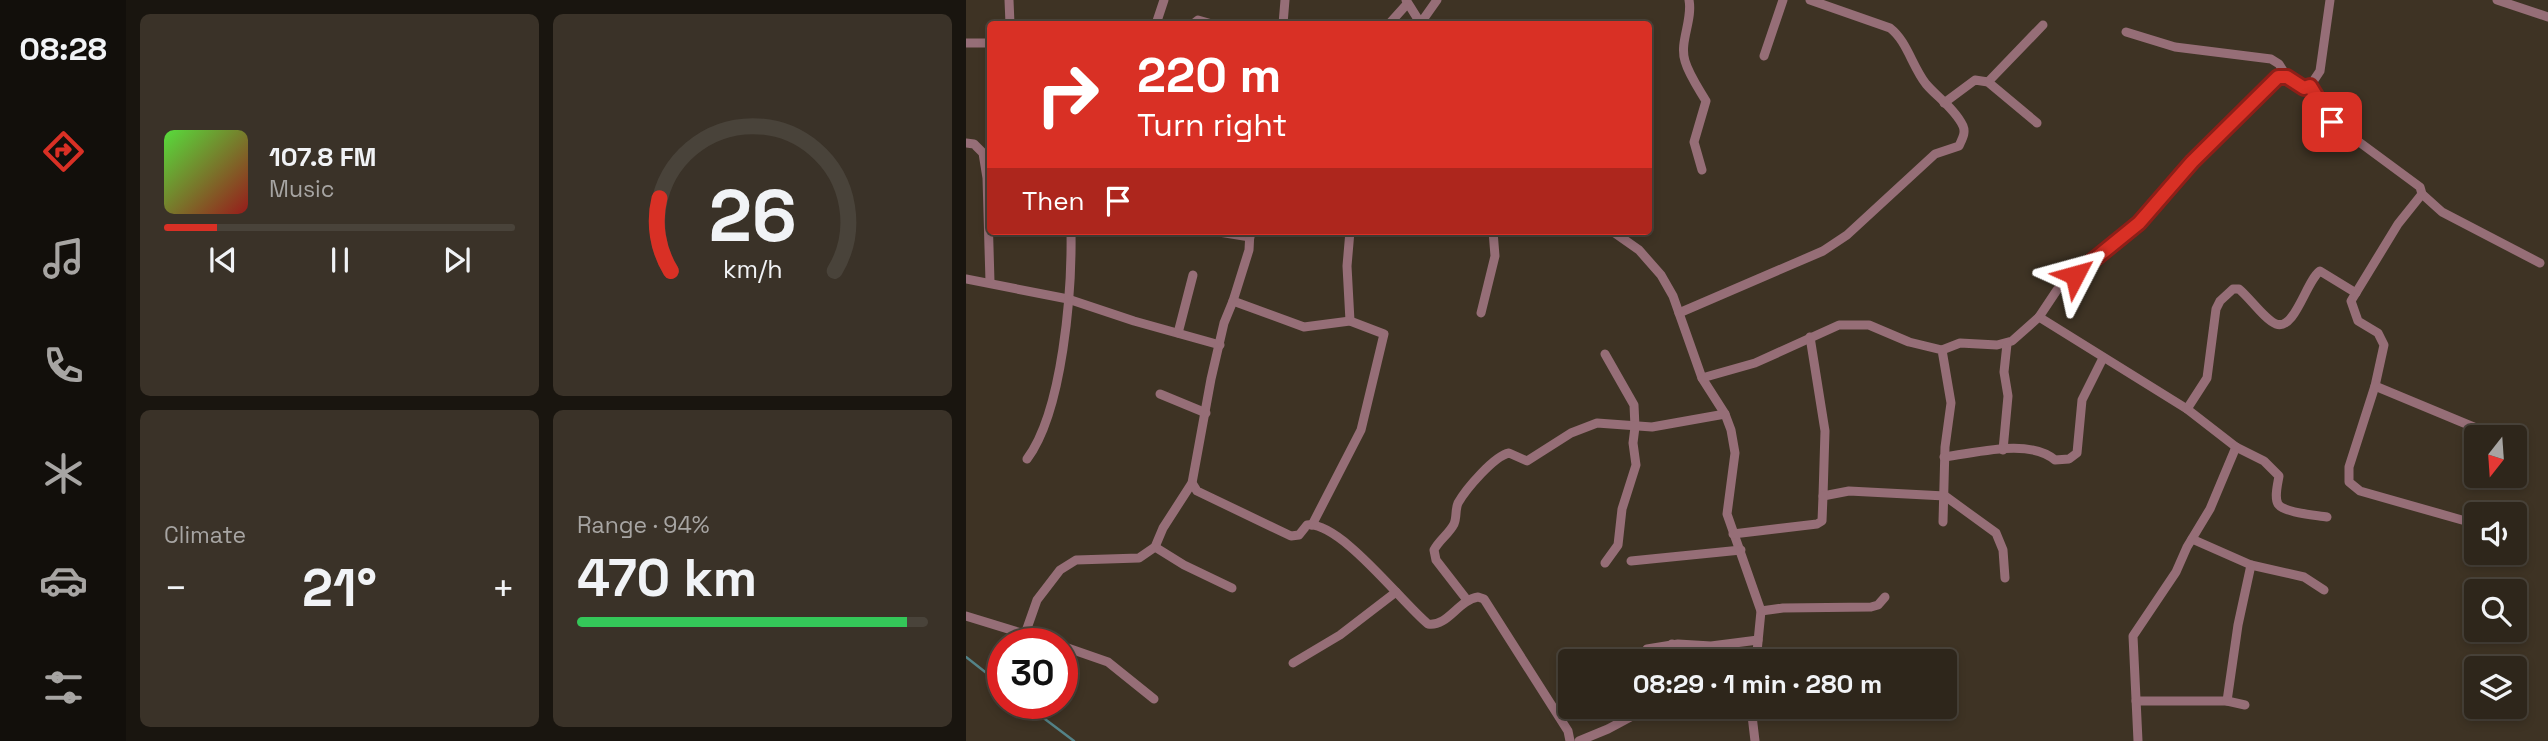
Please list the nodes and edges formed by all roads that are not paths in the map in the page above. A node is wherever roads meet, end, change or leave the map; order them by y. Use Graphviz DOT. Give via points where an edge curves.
graph roads {
  1 [pos="1009,0"];
  2 [pos="1164,0"];
  3 [pos="1285,0"];
  4 [pos="1437,0"];
  5 [pos="1689,0"];
  6 [pos="1783,0"];
  7 [pos="1811,0"];
  8 [pos="2330,0"];
  9 [pos="2497,0"];
  10 [pos="1407,2"];
  11 [pos="2548,17"];
  12 [pos="1010,21"];
  13 [pos="1157,21"];
  14 [pos="1283,21"];
  15 [pos="1391,21"];
  16 [pos="1418,21"];
  17 [pos="1422,21"];
  18 [pos="2043,25"];
  19 [pos="2126,32"];
  20 [pos="966,43"];
  21 [pos="987,43"];
  22 [pos="1764,56"];
  23 [pos="2287,77"];
  24 [pos="1988,82"];
  25 [pos="2310,86"];
  26 [pos="1944,103"];
  27 [pos="2037,123"];
  28 [pos="966,143"];
  29 [pos="1702,170"];
  30 [pos="987,178"];
  31 [pos="2422,194"];
  32 [pos="989,235"];
  33 [pos="1071,235"];
  34 [pos="1250,235"];
  35 [pos="1350,235"];
  36 [pos="1493,235"];
  37 [pos="1617,235"];
  38 [pos="2540,263"];
  39 [pos="1193,275"];
  40 [pos="966,279"];
  41 [pos="990,282"];
  42 [pos="2356,293"];
  43 [pos="1068,299"];
  44 [pos="1233,301"];
  45 [pos="1481,313"];
  46 [pos="1679,313"];
  47 [pos="2039,317"];
  48 [pos="1350,321"];
  49 [pos="1178,333"];
  50 [pos="1810,337"];
  51 [pos="2007,344"];
  52 [pos="1220,345"];
  53 [pos="1941,349"];
  54 [pos="1605,354"];
  55 [pos="2103,358"];
  56 [pos="1702,378"];
  57 [pos="2375,386"];
  58 [pos="1160,394"];
  59 [pos="2188,409"];
  60 [pos="1206,413"];
  61 [pos="1725,414"];
  62 [pos="2469,425"];
  63 [pos="1635,426"];
  64 [pos="2236,447"];
  65 [pos="2003,450"];
  66 [pos="1944,457"];
  67 [pos="1027,459"];
  68 [pos="1192,483"];
  69 [pos="1823,496"];
  70 [pos="1945,496"];
  71 [pos="2327,517"];
  72 [pos="2464,521"];
  73 [pos="1316,522"];
  74 [pos="1943,522"];
  75 [pos="1733,534"];
  76 [pos="2192,539"];
  77 [pos="1155,547"];
  78 [pos="1741,550"];
  79 [pos="1631,561"];
  80 [pos="1605,563"];
  81 [pos="2251,565"];
  82 [pos="2005,578"];
  83 [pos="1232,588"];
  84 [pos="2324,590"];
  85 [pos="1396,592"];
  86 [pos="1885,597"];
  87 [pos="1467,600"];
  88 [pos="1761,611"];
  89 [pos="966,615"];
  90 [pos="1007,628"];
  91 [pos="1028,628"];
  92 [pos="1758,640"];
  93 [pos="1672,644"];
  94 [pos="1647,649"];
  95 [pos="1672,649"];
  96 [pos="1757,649"];
  97 [pos="1078,652"];
  98 [pos="1293,663"];
  99 [pos="1154,699"];
  100 [pos="2136,701"];
  101 [pos="2227,701"];
  102 [pos="2245,705"];
  103 [pos="1627,719"];
  104 [pos="1752,719"];
  105 [pos="1570,741"];
  106 [pos="1578,741"];
  107 [pos="1755,741"];
  108 [pos="2138,741"];
  1 -- 12 [label="street"];
  2 -- 13 [label="street"];
  3 -- 14 [label="street"];
  4 -- 17 [label="street"];
  5 -- 29 [label="street" via="1685,61 1706,101 1694,142"];
  6 -- 22 [label="street"];
  7 -- 26 [label="street" via="1890,28 1900,36 1925,83"];
  8 -- 25 [label="street" via="2320,71"];
  9 -- 11 [label="street"];
  10 -- 15 [label="street"];
  10 -- 16 [label="street"];
  18 -- 24 [label="street"];
  19 -- 23 [label="street" via="2175,47 2271,59"];
  20 -- 21 [label="street"];
  23 -- 25 [label="street" via="2298,86"];
  23 -- 47 [label="street" via="2278,77 2192,162 2139,223 2057,290"];
  24 -- 26 [label="street" via="1975,80"];
  24 -- 27 [label="street"];
  25 -- 31 [label="street" via="2332,122 2420,187"];
  26 -- 46 [label="street" via="1964,128 1959,146 1935,154 1847,235 1824,251"];
  28 -- 30 [label="street" via="983,153"];
  31 -- 38 [label="street" via="2442,212"];
  31 -- 42 [label="street"];
  32 -- 41 [label="street"];
  33 -- 43 [label="street"];
  34 -- 44 [label="street"];
  35 -- 48 [label="street"];
  36 -- 45 [label="street" via="1495,256"];
  37 -- 46 [label="street" via="1650,261 1674,296"];
  39 -- 49 [label="street"];
  40 -- 41 [label="street"];
  41 -- 43 [label="street"];
  42 -- 57 [label="street" via="2351,301 2358,321 2378,333 2384,345"];
  42 -- 59 [label="street" via="2320,271 2294,316 2280,325 2239,289 2233,289 2216,309 2207,378"];
  43 -- 49 [label="street"];
  43 -- 67 [label="street" via="1052,408"];
  44 -- 48 [label="street" via="1304,327"];
  44 -- 52 [label="street"];
  46 -- 56 [label="street"];
  47 -- 51 [label="street"];
  47 -- 55 [label="street"];
  48 -- 73 [label="street" via="1384,334 1361,430"];
  49 -- 52 [label="street"];
  50 -- 53 [label="street" via="1839,325 1869,325"];
  50 -- 56 [label="street" via="1755,363"];
  50 -- 69 [label="street" via="1825,431"];
  51 -- 53 [label="street" via="1960,343"];
  51 -- 65 [label="street"];
  52 -- 60 [label="street"];
  53 -- 66 [label="street" via="1951,402"];
  54 -- 63 [label="street" via="1634,405"];
  55 -- 59 [label="street"];
  55 -- 65 [label="street" via="2082,400 2077,453 2055,460 2045,451"];
  56 -- 61 [label="street"];
  57 -- 62 [label="street"];
  57 -- 72 [label="street" via="2349,467 2349,482 2360,491"];
  58 -- 60 [label="street"];
  59 -- 64 [label="street"];
  60 -- 68 [label="street"];
  61 -- 63 [label="street"];
  61 -- 75 [label="street" via="1735,441 1727,514"];
  63 -- 80 [label="street" via="1635,472 1622,509 1618,545"];
  63 -- 87 [label="street" via="1587,425 1531,460 1507,453 1487,467 1460,499 1453,524 1434,550 1436,560"];
  64 -- 71 [label="street" via="2277,472 2276,498 2281,507"];
  64 -- 76 [label="street"];
  65 -- 66 [label="street"];
  66 -- 70 [label="street"];
  68 -- 73 [label="street" via="1197,491 1291,536"];
  68 -- 77 [label="street"];
  69 -- 70 [label="street" via="1849,491"];
  69 -- 75 [label="street" via="1821,523"];
  70 -- 74 [label="street"];
  70 -- 82 [label="street" via="1996,533 2003,550"];
  73 -- 85 [label="street"];
  75 -- 78 [label="street"];
  76 -- 81 [label="street"];
  76 -- 100 [label="street" via="2133,636"];
  77 -- 83 [label="street"];
  77 -- 91 [label="street" via="1139,558 1076,559 1060,570 1037,600"];
  78 -- 79 [label="street"];
  78 -- 88 [label="street"];
  81 -- 84 [label="street" via="2304,577"];
  81 -- 101 [label="street"];
  85 -- 87 [label="street" via="1433,625"];
  85 -- 98 [label="street" via="1340,635"];
  86 -- 88 [label="street" via="1871,607"];
  87 -- 105 [label="street" via="1478,597 1486,602"];
  88 -- 92 [label="street"];
  89 -- 90 [label="street"];
  92 -- 93 [label="street" via="1711,646"];
  92 -- 96 [label="street"];
  93 -- 94 [label="street"];
  93 -- 95 [label="street"];
  97 -- 99 [label="street" via="1108,662"];
  100 -- 101 [label="street"];
  100 -- 108 [label="street"];
  101 -- 102 [label="street"];
  103 -- 106 [label="street"];
  104 -- 107 [label="street"];
}
